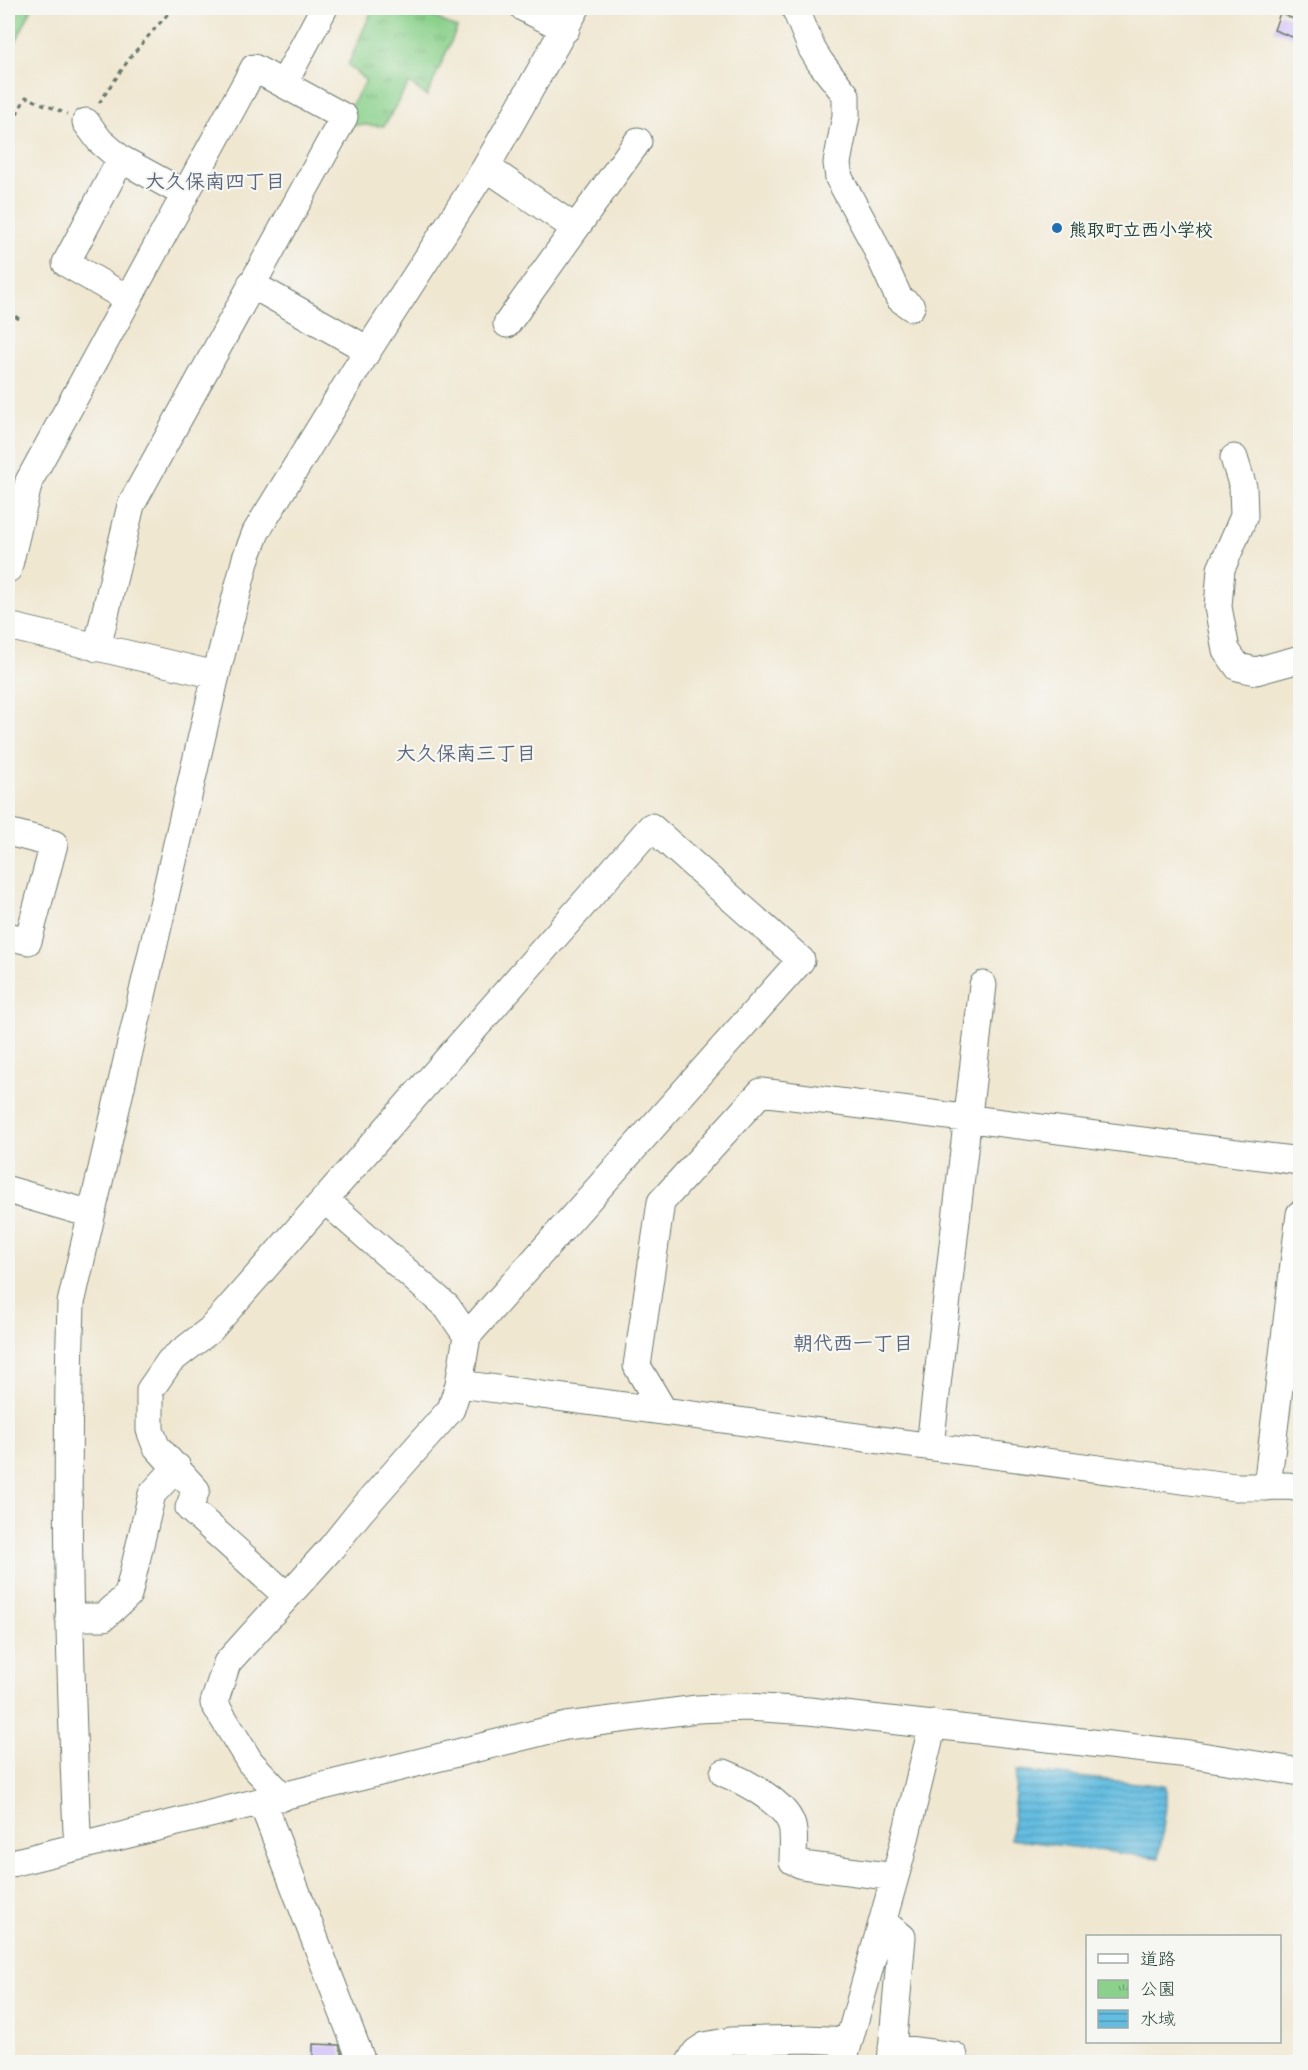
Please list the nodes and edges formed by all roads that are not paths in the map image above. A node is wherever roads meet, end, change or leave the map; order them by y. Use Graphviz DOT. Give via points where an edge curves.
graph roads {
  1 [pos="324,8"];
  2 [pos="524,8"];
  3 [pos="795,8"];
  4 [pos="571,18"];
  5 [pos="284,83"];
  6 [pos="86,122"];
  7 [pos="638,141"];
  8 [pos="121,159"];
  9 [pos="486,167"];
  10 [pos="185,194"];
  11 [pos="575,228"];
  12 [pos="251,284"];
  13 [pos="128,299"];
  14 [pos="911,307"];
  15 [pos="507,324"];
  16 [pos="368,350"];
  17 [pos="1234,458"];
  18 [pos="8,569"];
  19 [pos="8,626"];
  20 [pos="97,648"];
  21 [pos="1300,659"];
  22 [pos="216,675"];
  23 [pos="8,832"];
  24 [pos="8,936"];
  25 [pos="983,985"];
  26 [pos="969,1117"];
  27 [pos="1300,1161"];
  28 [pos="8,1190"];
  29 [pos="324,1199"];
  30 [pos="91,1214"];
  31 [pos="1300,1214"];
  32 [pos="467,1336"];
  33 [pos="459,1384"];
  34 [pos="663,1410"];
  35 [pos="930,1446"];
  36 [pos="177,1467"];
  37 [pos="1267,1487"];
  38 [pos="1300,1488"];
  39 [pos="287,1596"];
  40 [pos="69,1617"];
  41 [pos="933,1724"];
  42 [pos="1300,1772"];
  43 [pos="723,1773"];
  44 [pos="272,1800"];
  45 [pos="81,1845"];
  46 [pos="8,1864"];
  47 [pos="895,1877"];
  48 [pos="883,1922"];
  49 [pos="846,2052"];
  50 [pos="892,2055"];
  51 [pos="362,2062"];
  52 [pos="690,2062"];
  53 [pos="954,2062"];
  1 -- 5 [label="street"];
  2 -- 4 [label="street"];
  3 -- 14 [label="street" via="816,56 846,95 838,178 899,298"];
  4 -- 9 [label="street"];
  5 -- 10 [label="street" via="254,68"];
  5 -- 12 [label="street" via="344,117"];
  6 -- 8 [label="street"];
  7 -- 11 [label="street"];
  8 -- 10 [label="street"];
  8 -- 13 [label="street" via="66,263"];
  9 -- 11 [label="street"];
  9 -- 16 [label="street"];
  10 -- 13 [label="street"];
  11 -- 15 [label="street"];
  12 -- 16 [label="street"];
  12 -- 20 [label="street" via="131,505"];
  13 -- 18 [label="street" via="29,481"];
  16 -- 22 [label="street" via="256,532"];
  17 -- 21 [label="street" via="1243,487 1244,516 1221,569 1218,607 1226,650 1238,667 1256,671"];
  19 -- 20 [label="street"];
  20 -- 22 [label="street"];
  22 -- 30 [label="street"];
  23 -- 24 [label="street" via="54,844 28,941"];
  25 -- 26 [label="street"];
  26 -- 27 [label="street"];
  26 -- 34 [label="street" via="761,1092 661,1202 637,1366"];
  26 -- 35 [label="street"];
  28 -- 30 [label="street"];
  29 -- 32 [label="street" via="447,1307"];
  29 -- 32 [label="street" via="651,827 801,960"];
  29 -- 36 [label="street" via="210,1330 170,1361 150,1390 150,1430 156,1446"];
  30 -- 40 [label="street" via="71,1303 67,1408"];
  31 -- 37 [label="street"];
  32 -- 33 [label="street"];
  33 -- 34 [label="street"];
  33 -- 39 [label="street" via="451,1409"];
  34 -- 35 [label="street"];
  35 -- 37 [label="street" via="1235,1487"];
  36 -- 39 [label="street" via="196,1490 189,1508"];
  36 -- 40 [label="street" via="152,1494 128,1595 104,1617"];
  37 -- 38 [label="street"];
  39 -- 44 [label="street" via="227,1663 214,1703"];
  40 -- 45 [label="street" via="77,1832"];
  41 -- 42 [label="street" via="1190,1754"];
  41 -- 44 [label="street" via="747,1707 659,1713 566,1726"];
  41 -- 47 [label="street"];
  43 -- 47 [label="street" via="739,1779 786,1811 793,1825 793,1861"];
  44 -- 45 [label="street"];
  44 -- 51 [label="street"];
  45 -- 46 [label="street"];
  47 -- 48 [label="street"];
  48 -- 49 [label="street"];
  48 -- 50 [label="street" via="902,1937"];
  49 -- 52 [label="street" via="807,2039 731,2041 705,2046"];
  50 -- 53 [label="street" via="954,2056"];
}
